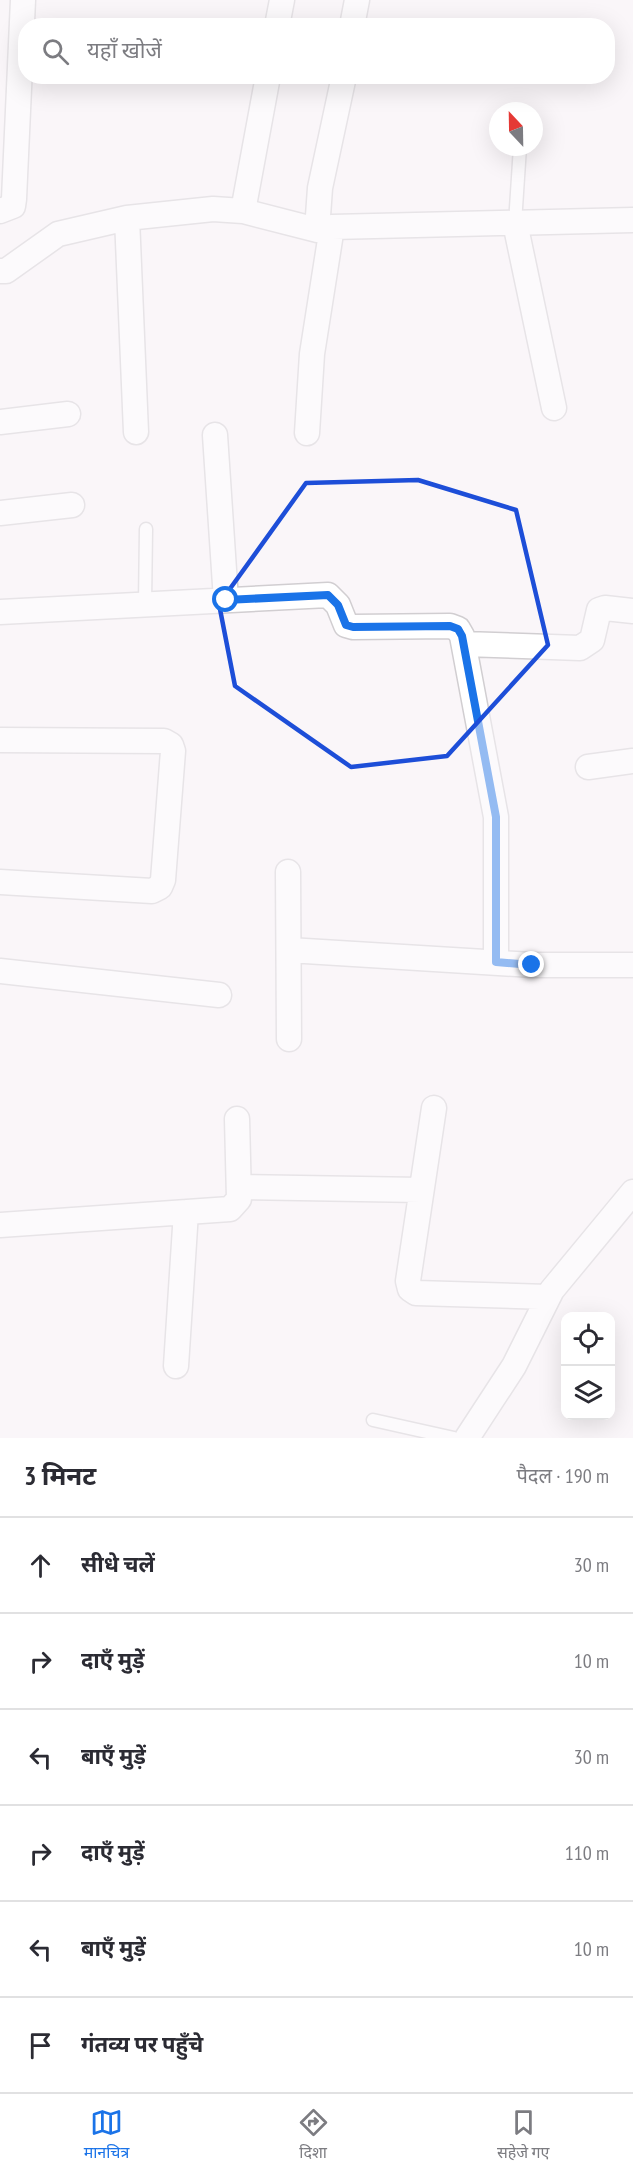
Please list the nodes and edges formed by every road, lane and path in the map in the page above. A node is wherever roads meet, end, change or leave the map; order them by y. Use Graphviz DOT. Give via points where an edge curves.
graph roads {
  1 [pos="23,0"];
  2 [pos="282,0"];
  3 [pos="357,0"];
  4 [pos="21,18"];
  5 [pos="279,18"];
  6 [pos="354,18"];
  7 [pos="18,38"];
  8 [pos="267,84"];
  9 [pos="342,84"];
  10 [pos="9,107"];
  11 [pos="519,156"];
  12 [pos="0,211"];
  13 [pos="243,211"];
  14 [pos="128,218"];
  15 [pos="633,220"];
  16 [pos="515,223"];
  17 [pos="324,228"];
  18 [pos="0,271"];
  19 [pos="554,408"];
  20 [pos="68,414"];
  21 [pos="0,422"];
  22 [pos="136,432"];
  23 [pos="307,433"];
  24 [pos="215,435"];
  25 [pos="72,505"];
  26 [pos="0,513"];
  27 [pos="146,529"];
  28 [pos="226,600"];
  29 [pos="145,604"];
  30 [pos="633,611"];
  31 [pos="0,612"];
  32 [pos="464,644"];
  33 [pos="0,740"];
  34 [pos="633,761"];
  35 [pos="588,766"];
  36 [pos="288,872"];
  37 [pos="0,882"];
  38 [pos="289,950"];
  39 [pos="496,962"];
  40 [pos="633,965"];
  41 [pos="0,972"];
  42 [pos="219,995"];
  43 [pos="289,1039"];
  44 [pos="434,1108"];
  45 [pos="237,1119"];
  46 [pos="239,1187"];
  47 [pos="421,1190"];
  48 [pos="633,1192"];
  49 [pos="186,1212"];
  50 [pos="0,1225"];
  51 [pos="548,1297"];
  52 [pos="176,1366"];
  53 [pos="373,1420"];
  54 [pos="454,1438"];
  55 [pos="467,1438"];
  1 -- 4 [label="street"];
  2 -- 5 [label="street"];
  3 -- 6 [label="street"];
  7 -- 10 [label="street"];
  8 -- 13 [label="street"];
  9 -- 17 [label="street" via="320,188"];
  10 -- 12 [label="street" via="14,199 13,206"];
  11 -- 16 [label="lane"];
  13 -- 14 [label="street" via="213,209"];
  13 -- 17 [label="street"];
  14 -- 18 [label="street" via="58,234 6,271"];
  14 -- 22 [label="street"];
  15 -- 16 [label="street"];
  16 -- 17 [label="street"];
  16 -- 19 [label="street"];
  17 -- 23 [label="street"];
  20 -- 21 [label="street"];
  24 -- 28 [label="street"];
  25 -- 26 [label="street"];
  27 -- 29 [label="lane"];
  28 -- 29 [label="street"];
  28 -- 32 [label="street" via="328,595 338,605 346,625 450,626 458,629"];
  29 -- 31 [label="street"];
  30 -- 32 [label="street" via="599,610 592,640 580,648"];
  32 -- 39 [label="street" via="496,817"];
  33 -- 37 [label="street" via="164,741 173,751 160,887 152,891"];
  34 -- 35 [label="street"];
  36 -- 38 [label="street"];
  38 -- 39 [label="street"];
  38 -- 43 [label="street"];
  39 -- 40 [label="street"];
  41 -- 42 [label="street"];
  44 -- 47 [label="street"];
  45 -- 46 [label="street"];
  46 -- 47 [label="street"];
  46 -- 49 [label="street" via="239,1198 230,1209"];
  47 -- 51 [label="street" via="410,1289 416,1293"];
  48 -- 51 [label="street"];
  49 -- 50 [label="street"];
  49 -- 52 [label="street"];
  51 -- 55 [label="street" via="509,1376"];
  53 -- 54 [label="lane"];
}
